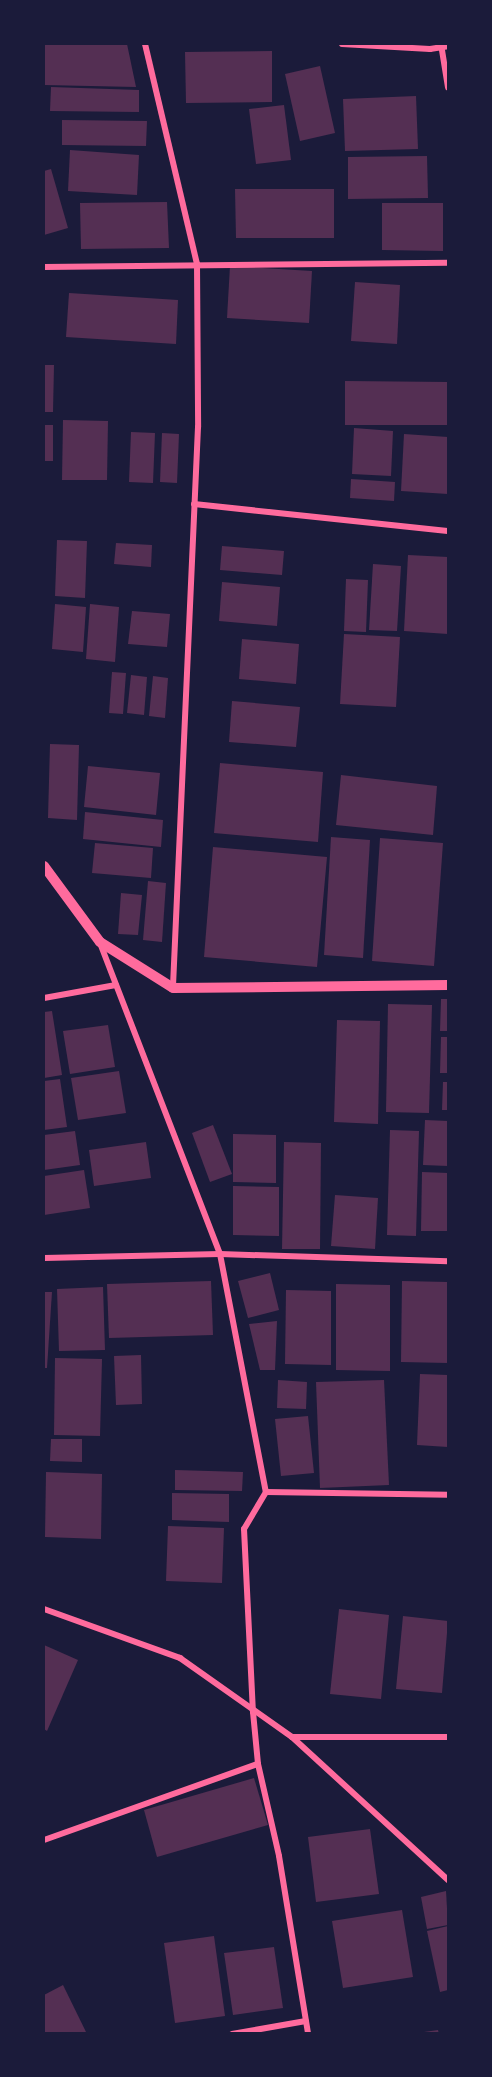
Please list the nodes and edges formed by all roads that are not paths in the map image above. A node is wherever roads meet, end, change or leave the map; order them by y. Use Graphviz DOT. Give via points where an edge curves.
graph roads {
  1 [pos="146,44"];
  2 [pos="342,44"];
  3 [pos="444,45"];
  4 [pos="448,87"];
  5 [pos="448,263"];
  6 [pos="196,264"];
  7 [pos="44,267"];
  8 [pos="194,504"];
  9 [pos="448,531"];
  10 [pos="44,866"];
  11 [pos="100,942"];
  12 [pos="116,985"];
  13 [pos="448,985"];
  14 [pos="173,988"];
  15 [pos="44,998"];
  16 [pos="220,1254"];
  17 [pos="44,1258"];
  18 [pos="448,1261"];
  19 [pos="266,1492"];
  20 [pos="448,1496"];
  21 [pos="44,1609"];
  22 [pos="253,1712"];
  23 [pos="292,1737"];
  24 [pos="448,1737"];
  25 [pos="258,1764"];
  26 [pos="44,1840"];
  27 [pos="448,1880"];
  28 [pos="306,2021"];
  29 [pos="232,2034"];
  30 [pos="308,2034"];
  1 -- 6 [label="street"];
  2 -- 3 [label="street"];
  3 -- 4 [label="street"];
  5 -- 6 [label="street"];
  6 -- 7 [label="street"];
  6 -- 8 [label="street"];
  8 -- 9 [label="street"];
  8 -- 14 [label="street"];
  10 -- 11 [label="street"];
  11 -- 12 [label="street"];
  11 -- 14 [label="street"];
  12 -- 15 [label="street"];
  12 -- 16 [label="street"];
  13 -- 14 [label="street"];
  16 -- 17 [label="street"];
  16 -- 18 [label="street"];
  16 -- 19 [label="street"];
  19 -- 20 [label="street"];
  19 -- 22 [label="street" via="244,1528"];
  21 -- 22 [label="street" via="180,1658"];
  22 -- 23 [label="street"];
  22 -- 25 [label="street"];
  23 -- 24 [label="street"];
  23 -- 27 [label="street"];
  25 -- 26 [label="street"];
  25 -- 28 [label="street" via="279,1856"];
  28 -- 29 [label="street"];
  28 -- 30 [label="street"];
}
